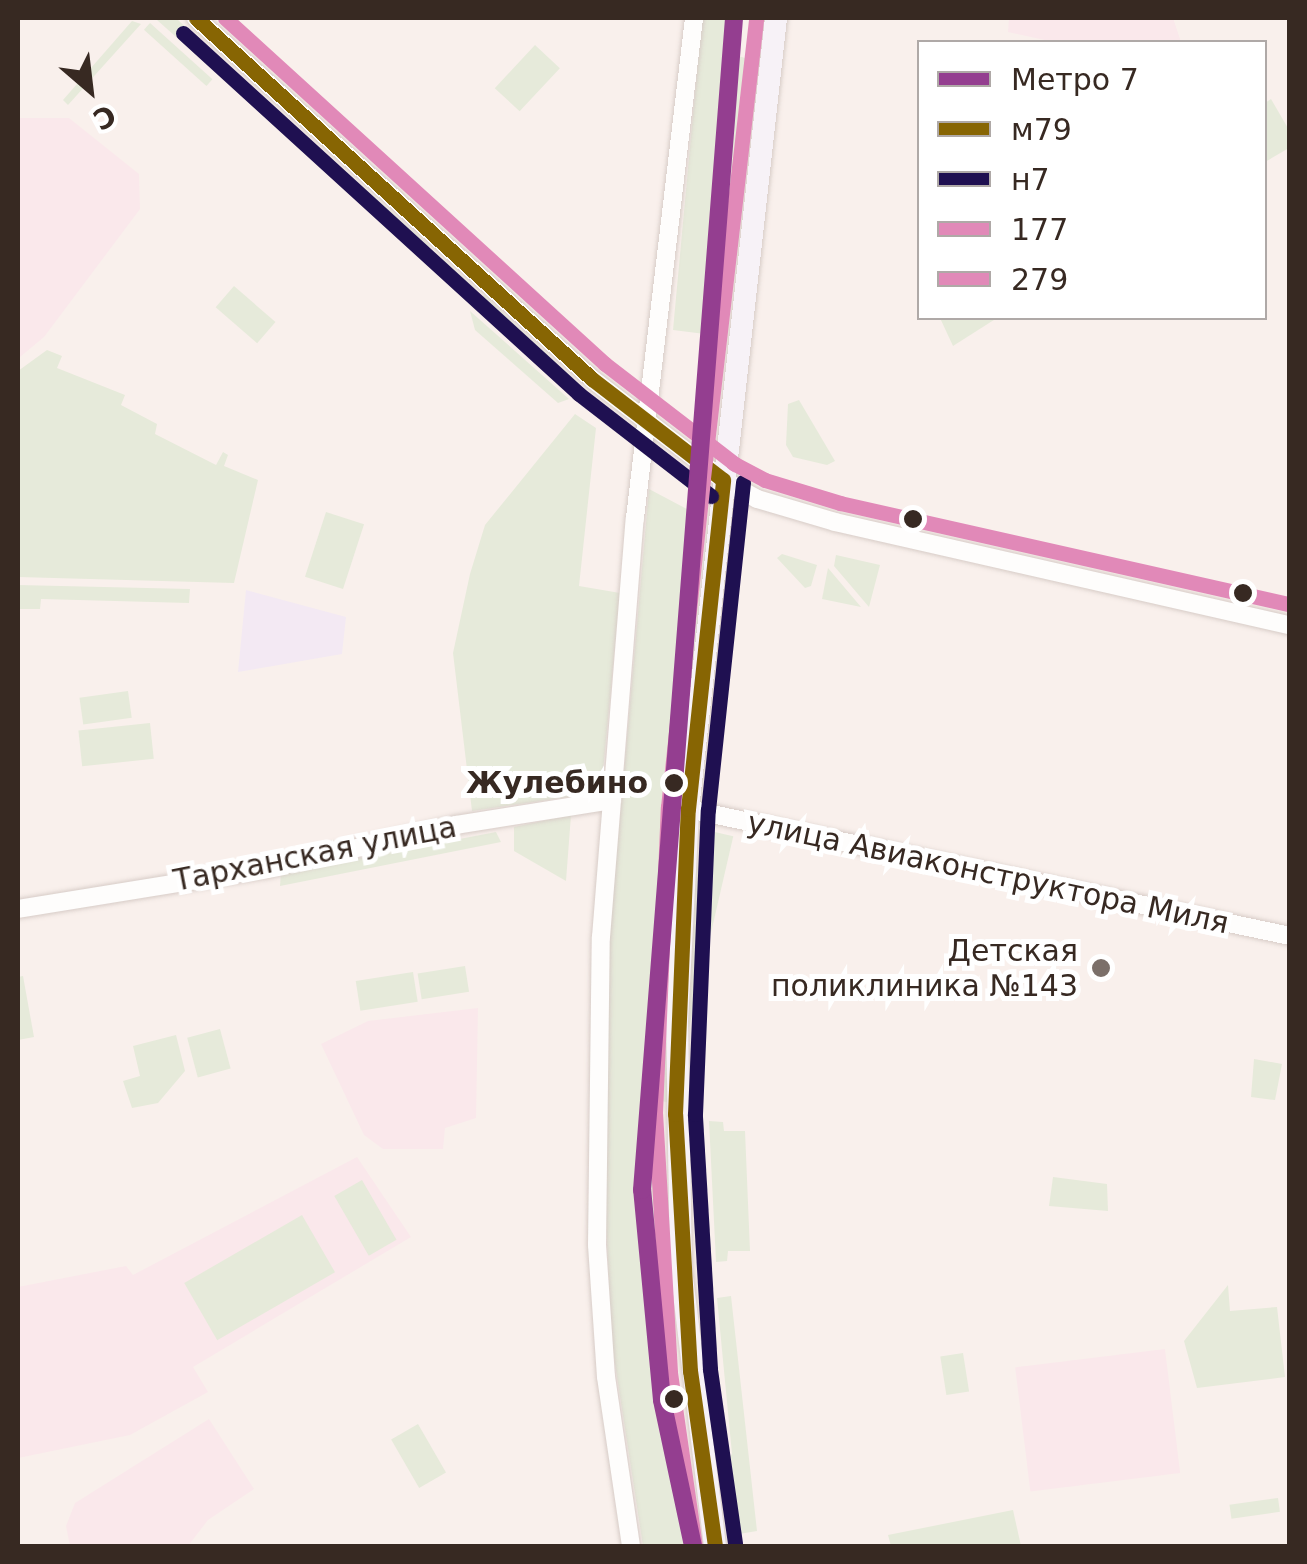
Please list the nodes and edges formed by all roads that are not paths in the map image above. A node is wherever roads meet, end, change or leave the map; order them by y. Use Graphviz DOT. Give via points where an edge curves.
graph roads {
  1 [pos="196,18"];
  2 [pos="694,18"];
  3 [pos="776,18"];
  4 [pos="647,424"];
  5 [pos="723,480"];
  6 [pos="1290,625"];
  7 [pos="612,800"];
  8 [pos="688,809"];
  9 [pos="18,909"];
  10 [pos="1290,936"];
  11 [pos="631,1546"];
  12 [pos="715,1546"];
  1 -- 4 [label="street"];
  2 -- 4 [label="street"];
  3 -- 5 [label="main road"];
  4 -- 5 [label="street"];
  4 -- 7 [label="street"];
  5 -- 6 [label="street" via="757,499 835,522"];
  5 -- 8 [label="main road"];
  7 -- 9 [label="street, Тарханская улица" via="456,826 284,866"];
  7 -- 11 [label="street" via="594,1151 602,1344"];
  8 -- 10 [label="street, улица Авиаконструктора Миля"];
  8 -- 12 [label="main road" via="677,1195 690,1370"];
}
